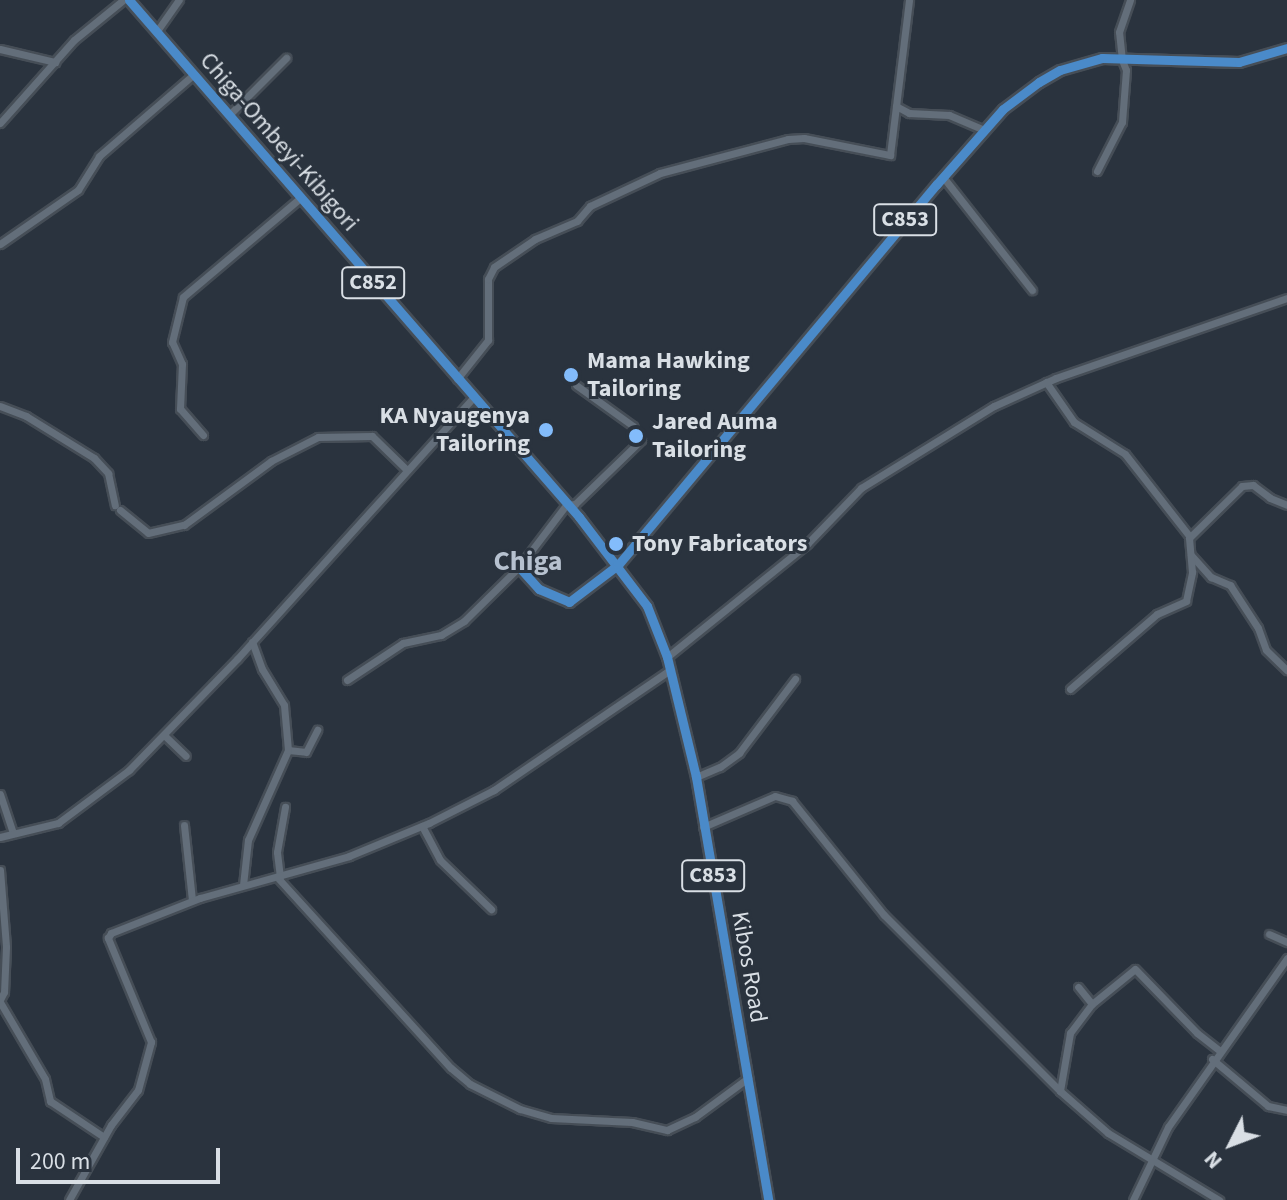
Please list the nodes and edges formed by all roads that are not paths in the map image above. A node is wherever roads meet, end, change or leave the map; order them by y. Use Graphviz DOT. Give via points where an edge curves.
graph roads {
  1 [pos="126,0"];
  2 [pos="179,0"];
  3 [pos="909,0"];
  4 [pos="1130,0"];
  5 [pos="157,31"];
  6 [pos="1287,48"];
  7 [pos="0,49"];
  8 [pos="286,58"];
  9 [pos="1123,58"];
  10 [pos="55,62"];
  11 [pos="194,74"];
  12 [pos="896,106"];
  13 [pos="229,115"];
  14 [pos="0,123"];
  15 [pos="985,130"];
  16 [pos="1097,171"];
  17 [pos="943,177"];
  18 [pos="300,198"];
  19 [pos="0,244"];
  20 [pos="1032,290"];
  21 [pos="1287,298"];
  22 [pos="457,379"];
  23 [pos="1046,382"];
  24 [pos="576,385"];
  25 [pos="473,398"];
  26 [pos="0,406"];
  27 [pos="203,435"];
  28 [pos="407,470"];
  29 [pos="568,505"];
  30 [pos="1287,505"];
  31 [pos="1190,537"];
  32 [pos="1191,555"];
  33 [pos="618,565"];
  34 [pos="519,567"];
  35 [pos="252,642"];
  36 [pos="667,657"];
  37 [pos="670,670"];
  38 [pos="1287,670"];
  39 [pos="795,679"];
  40 [pos="347,680"];
  41 [pos="1070,689"];
  42 [pos="317,730"];
  43 [pos="164,735"];
  44 [pos="288,750"];
  45 [pos="186,756"];
  46 [pos="696,777"];
  47 [pos="0,794"];
  48 [pos="285,807"];
  49 [pos="184,825"];
  50 [pos="422,826"];
  51 [pos="703,827"];
  52 [pos="13,833"];
  53 [pos="1,836"];
  54 [pos="0,870"];
  55 [pos="278,877"];
  56 [pos="243,885"];
  57 [pos="192,900"];
  58 [pos="491,909"];
  59 [pos="1269,934"];
  60 [pos="1287,942"];
  61 [pos="1287,958"];
  62 [pos="1078,987"];
  63 [pos="0,1001"];
  64 [pos="1092,1004"];
  65 [pos="1219,1050"];
  66 [pos="1212,1059"];
  67 [pos="748,1078"];
  68 [pos="1060,1091"];
  69 [pos="1287,1110"];
  70 [pos="104,1137"];
  71 [pos="1149,1161"];
  72 [pos="69,1200"];
  73 [pos="768,1200"];
  74 [pos="1133,1200"];
  75 [pos="1219,1200"];
  1 -- 5 [label="main road, Chiga-Ombeyi-Kibigori / C852"];
  1 -- 10 [label="street" via="74,40"];
  2 -- 5 [label="street"];
  3 -- 12 [label="street"];
  4 -- 9 [label="street" via="1119,32"];
  5 -- 11 [label="main road, Chiga-Ombeyi-Kibigori / C852"];
  6 -- 9 [label="main road, C853" via="1239,62"];
  7 -- 10 [label="street"];
  8 -- 13 [label="street"];
  9 -- 15 [label="main road, C853" via="1060,70 1023,93"];
  9 -- 16 [label="street" via="1122,122"];
  10 -- 14 [label="street"];
  11 -- 13 [label="main road, Chiga-Ombeyi-Kibigori / C852"];
  11 -- 19 [label="street" via="101,155 75,194"];
  12 -- 15 [label="street" via="909,113 949,115"];
  12 -- 22 [label="street" via="893,151 888,156 788,139 642,180 590,206 577,221 535,239 490,273 488,340"];
  13 -- 18 [label="main road, Chiga-Ombeyi-Kibigori / C852"];
  15 -- 17 [label="main road, C853"];
  17 -- 20 [label="street"];
  17 -- 33 [label="main road, C853"];
  18 -- 22 [label="main road, Chiga-Ombeyi-Kibigori / C852"];
  18 -- 27 [label="street" via="183,297 172,342 182,364 180,409"];
  21 -- 23 [label="street"];
  22 -- 25 [label="main road, Chiga-Ombeyi-Kibigori / C852"];
  23 -- 31 [label="street" via="1074,422 1125,454"];
  23 -- 36 [label="street" via="994,406 866,483 807,544"];
  24 -- 29 [label="street" via="633,426 641,440"];
  25 -- 28 [label="street"];
  25 -- 29 [label="main road, Chiga-Ombeyi-Kibigori / C852"];
  26 -- 28 [label="street" via="94,458 108,473 118,508 148,533 184,525 271,461 318,437 372,436"];
  28 -- 35 [label="street"];
  29 -- 33 [label="main road, Chiga-Ombeyi-Kibigori / C852"];
  29 -- 34 [label="street"];
  30 -- 31 [label="street" via="1246,485"];
  31 -- 32 [label="street"];
  32 -- 38 [label="street" via="1211,577 1230,585 1266,650"];
  32 -- 41 [label="street" via="1186,601 1157,614"];
  33 -- 34 [label="main road" via="569,602 539,589"];
  33 -- 36 [label="main road, Kibos Road / C853" via="647,606"];
  34 -- 40 [label="street" via="450,632 403,643"];
  35 -- 43 [label="street"];
  35 -- 44 [label="street" via="284,705"];
  36 -- 37 [label="main road, Kibos Road / C853"];
  37 -- 46 [label="main road, Kibos Road / C853"];
  37 -- 50 [label="street" via="494,790"];
  39 -- 46 [label="street" via="739,753"];
  42 -- 44 [label="street" via="306,752"];
  43 -- 45 [label="street"];
  43 -- 52 [label="street" via="87,805 45,828"];
  44 -- 56 [label="street" via="248,840"];
  46 -- 51 [label="main road, Kibos Road / C853"];
  47 -- 52 [label="street"];
  48 -- 55 [label="street"];
  49 -- 57 [label="street"];
  50 -- 55 [label="street"];
  50 -- 58 [label="street" via="440,860"];
  51 -- 67 [label="main road, Kibos Road / C853"];
  51 -- 68 [label="street" via="775,796 792,801 884,915"];
  52 -- 53 [label="street"];
  54 -- 63 [label="street" via="6,947"];
  55 -- 56 [label="street"];
  55 -- 67 [label="street" via="451,1068 470,1084 520,1109 551,1118 632,1122 667,1130 695,1117"];
  56 -- 57 [label="street"];
  57 -- 70 [label="street" via="109,936 151,1042 138,1090"];
  59 -- 60 [label="street"];
  61 -- 65 [label="street"];
  62 -- 64 [label="street"];
  63 -- 70 [label="street" via="45,1079 50,1101"];
  64 -- 65 [label="street" via="1135,969"];
  64 -- 68 [label="street" via="1070,1033"];
  65 -- 66 [label="street"];
  66 -- 69 [label="street" via="1268,1106"];
  66 -- 71 [label="street"];
  67 -- 73 [label="main road, Kibos Road / C853"];
  68 -- 71 [label="street"];
  70 -- 72 [label="street"];
  71 -- 74 [label="street"];
  71 -- 75 [label="street"];
}
